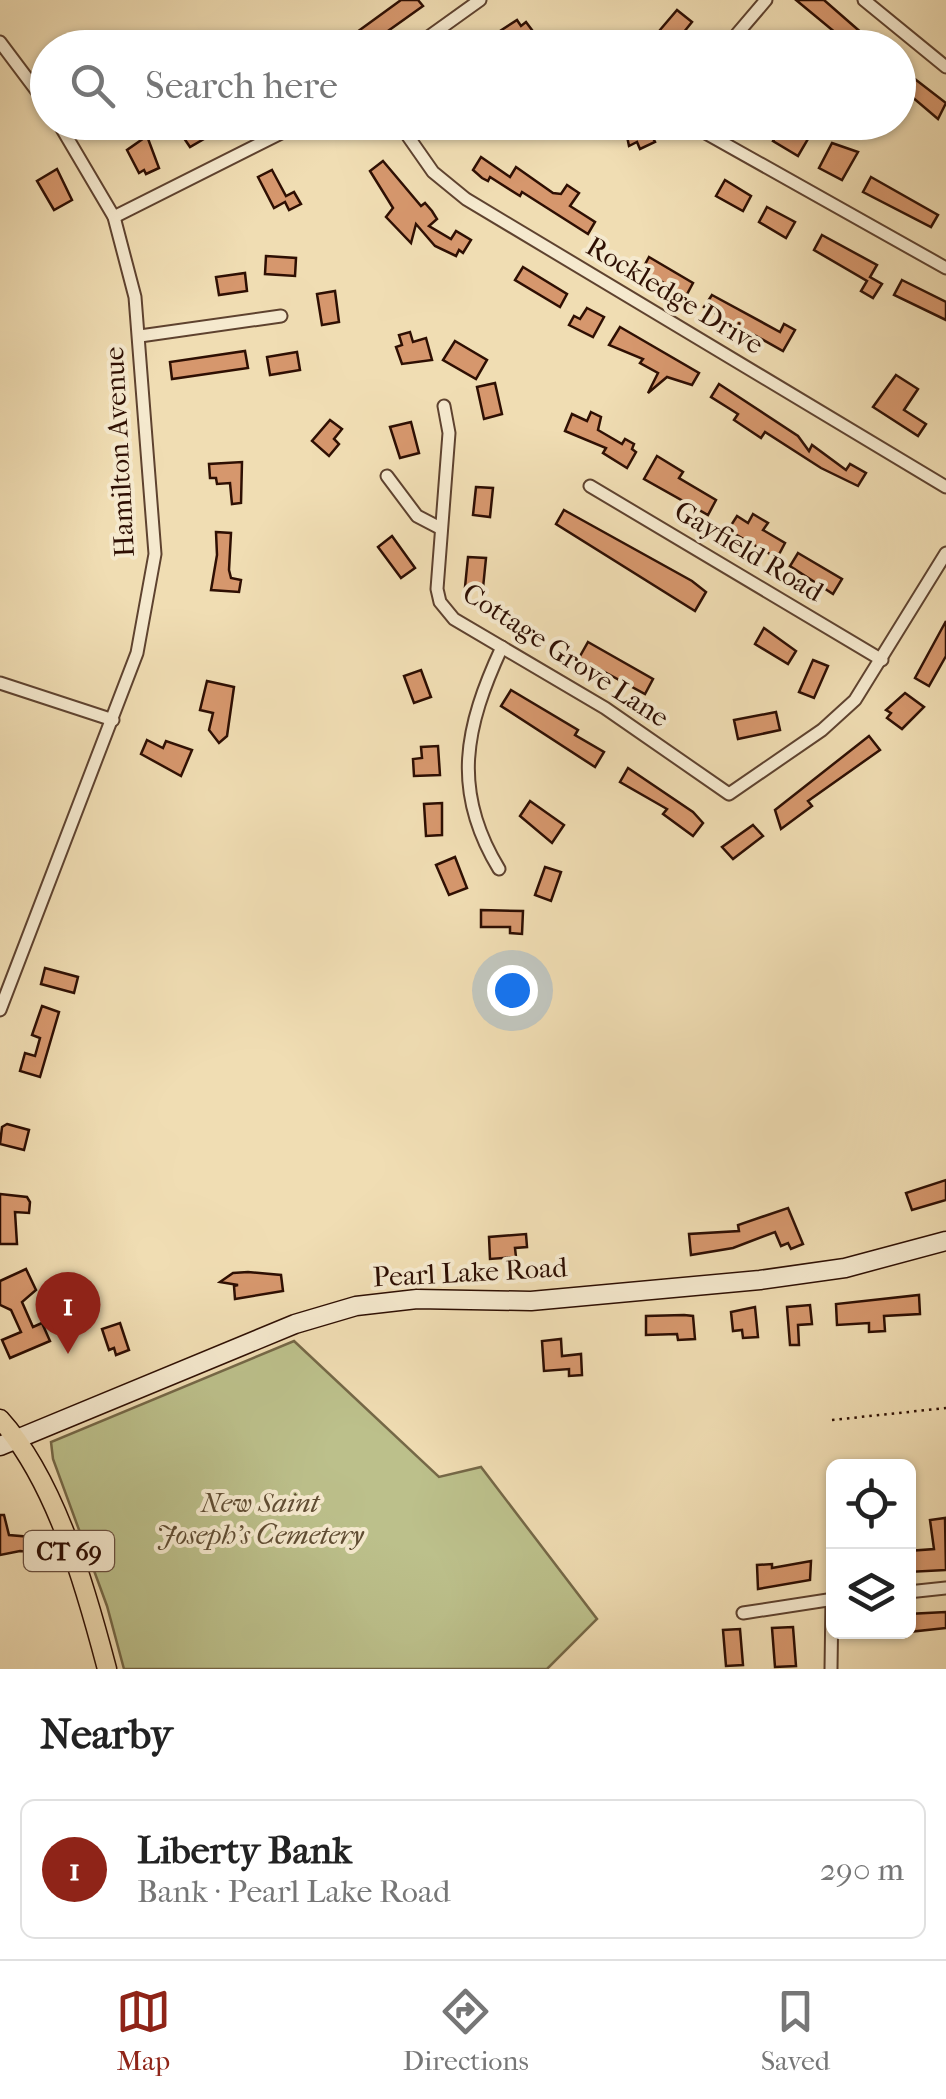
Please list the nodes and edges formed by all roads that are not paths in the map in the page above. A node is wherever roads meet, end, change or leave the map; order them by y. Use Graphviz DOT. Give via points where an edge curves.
graph roads {
  1 [pos="480,0"];
  2 [pos="766,0"];
  3 [pos="864,0"];
  4 [pos="438,30"];
  5 [pos="740,30"];
  6 [pos="901,30"];
  7 [pos="0,42"];
  8 [pos="916,42"];
  9 [pos="946,67"];
  10 [pos="30,82"];
  11 [pos="68,140"];
  12 [pos="268,140"];
  13 [pos="411,140"];
  14 [pos="718,140"];
  15 [pos="114,218"];
  16 [pos="946,268"];
  17 [pos="280,316"];
  18 [pos="140,336"];
  19 [pos="444,406"];
  20 [pos="387,476"];
  21 [pos="590,486"];
  22 [pos="946,487"];
  23 [pos="440,528"];
  24 [pos="946,553"];
  25 [pos="502,647"];
  26 [pos="882,660"];
  27 [pos="0,684"];
  28 [pos="113,720"];
  29 [pos="499,868"];
  30 [pos="0,1010"];
  31 [pos="946,1242"];
  32 [pos="0,1419"];
  33 [pos="8,1442"];
  34 [pos="946,1588"];
  35 [pos="916,1591"];
  36 [pos="826,1601"];
  37 [pos="743,1613"];
  38 [pos="832,1639"];
  39 [pos="107,1669"];
  40 [pos="831,1669"];
  1 -- 4 [label="street"];
  2 -- 5 [label="street"];
  3 -- 6 [label="street"];
  7 -- 10 [label="street"];
  8 -- 9 [label="street"];
  11 -- 15 [label="street, Hamilton Avenue"];
  12 -- 15 [label="street"];
  13 -- 22 [label="street, Rockledge Drive" via="466,199"];
  14 -- 16 [label="street"];
  15 -- 18 [label="street, Hamilton Avenue"];
  17 -- 18 [label="street"];
  18 -- 28 [label="street, Hamilton Avenue" via="155,554 137,653"];
  19 -- 23 [label="street, Cottage Grove Lane" via="449,433"];
  20 -- 23 [label="street" via="417,516"];
  21 -- 26 [label="street, Gayfield Road"];
  23 -- 25 [label="street, Cottage Grove Lane" via="440,602 454,619"];
  24 -- 26 [label="street"];
  25 -- 26 [label="street, Cottage Grove Lane" via="729,794 833,721"];
  25 -- 29 [label="street" via="469,740 474,824"];
  27 -- 28 [label="street"];
  28 -- 30 [label="street, Hamilton Avenue"];
  31 -- 33 [label="main road, Pearl Lake Road" via="845,1268 760,1280 532,1301 417,1299 356,1306 295,1324"];
  32 -- 33 [label="main road, CT 69"];
  33 -- 39 [label="main road, CT 69" via="52,1506"];
  34 -- 35 [label="street"];
  36 -- 37 [label="street"];
  38 -- 40 [label="street"];
}
